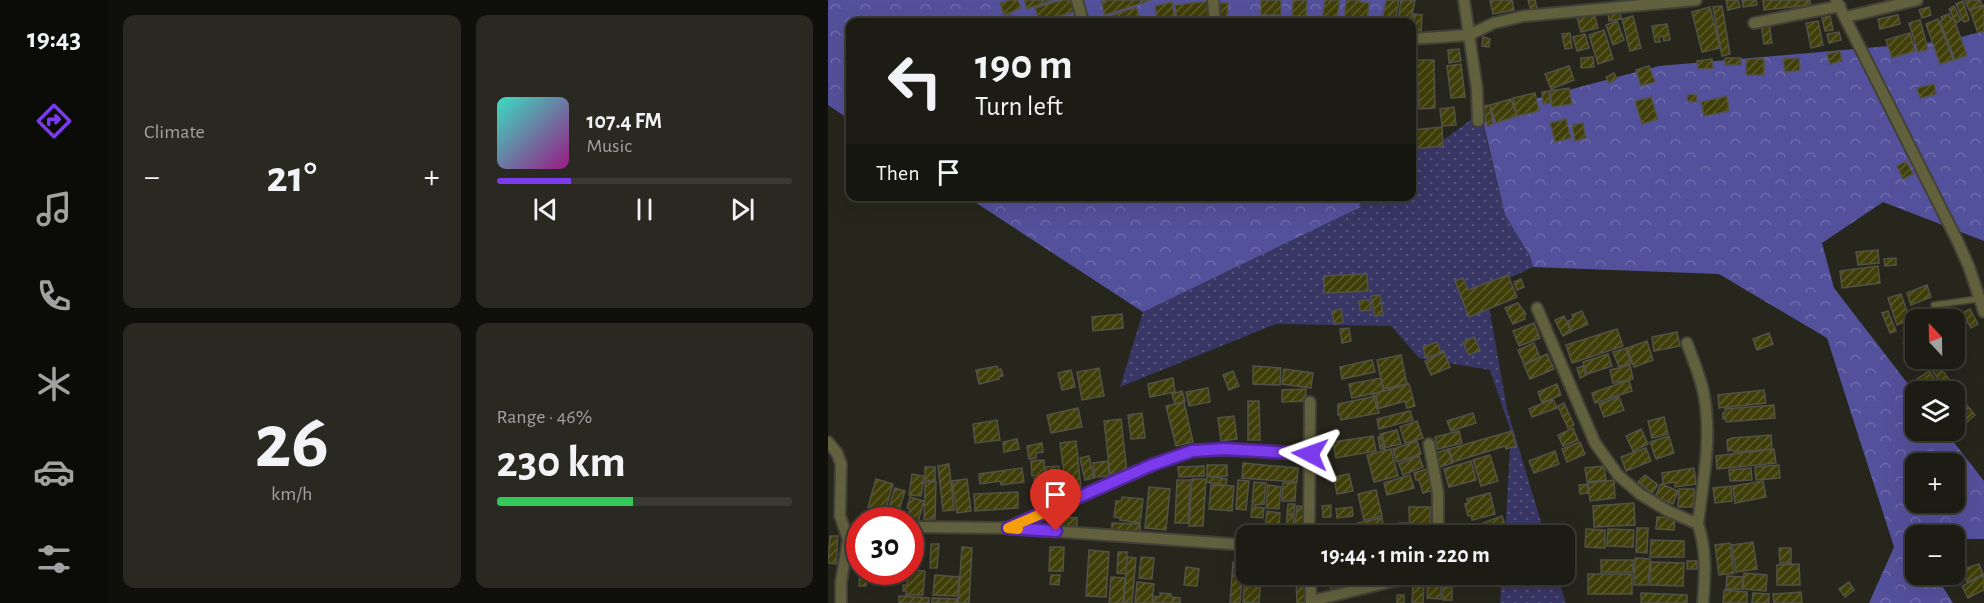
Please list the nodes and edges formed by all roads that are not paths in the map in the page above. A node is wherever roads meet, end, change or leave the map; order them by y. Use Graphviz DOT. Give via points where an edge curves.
graph roads {
  1 [pos="1077,0"];
  2 [pos="1213,0"];
  3 [pos="1464,0"];
  4 [pos="1696,0"];
  5 [pos="1917,0"];
  6 [pos="1838,3"];
  7 [pos="1846,17"];
  8 [pos="1082,18"];
  9 [pos="1215,18"];
  10 [pos="1754,23"];
  11 [pos="1469,34"];
  12 [pos="1416,39"];
  13 [pos="1478,121"];
  14 [pos="1978,299"];
  15 [pos="1934,305"];
  16 [pos="1537,308"];
  17 [pos="1984,312"];
  18 [pos="1687,343"];
  19 [pos="1311,402"];
  20 [pos="828,442"];
  21 [pos="1429,444"];
  22 [pos="1310,454"];
  23 [pos="1698,524"];
  24 [pos="1309,525"];
  25 [pos="1438,525"];
  26 [pos="924,527"];
  27 [pos="1008,528"];
  28 [pos="846,533"];
  29 [pos="1236,544"];
  30 [pos="846,551"];
  31 [pos="1310,585"];
  32 [pos="1378,585"];
  33 [pos="1311,602"];
  34 [pos="841,603"];
  35 [pos="1703,603"];
  1 -- 8 [label="street"];
  2 -- 9 [label="street"];
  3 -- 11 [label="street"];
  4 -- 11 [label="street" via="1524,16"];
  5 -- 7 [label="street"];
  6 -- 7 [label="street"];
  6 -- 10 [label="street"];
  7 -- 14 [label="street" via="1957,240"];
  11 -- 12 [label="street"];
  11 -- 13 [label="street"];
  14 -- 15 [label="lane"];
  14 -- 17 [label="street"];
  16 -- 23 [label="street" via="1595,443 1618,475 1640,494"];
  18 -- 23 [label="street" via="1704,393 1708,425"];
  19 -- 22 [label="street"];
  20 -- 28 [label="street" via="841,464 840,516"];
  21 -- 25 [label="street" via="1438,493"];
  22 -- 24 [label="street"];
  22 -- 27 [label="street" via="1192,451"];
  23 -- 35 [label="street" via="1704,543"];
  26 -- 27 [label="street"];
  27 -- 29 [label="street"];
  30 -- 34 [label="street"];
  31 -- 33 [label="street"];
  32 -- 33 [label="street"];
}
